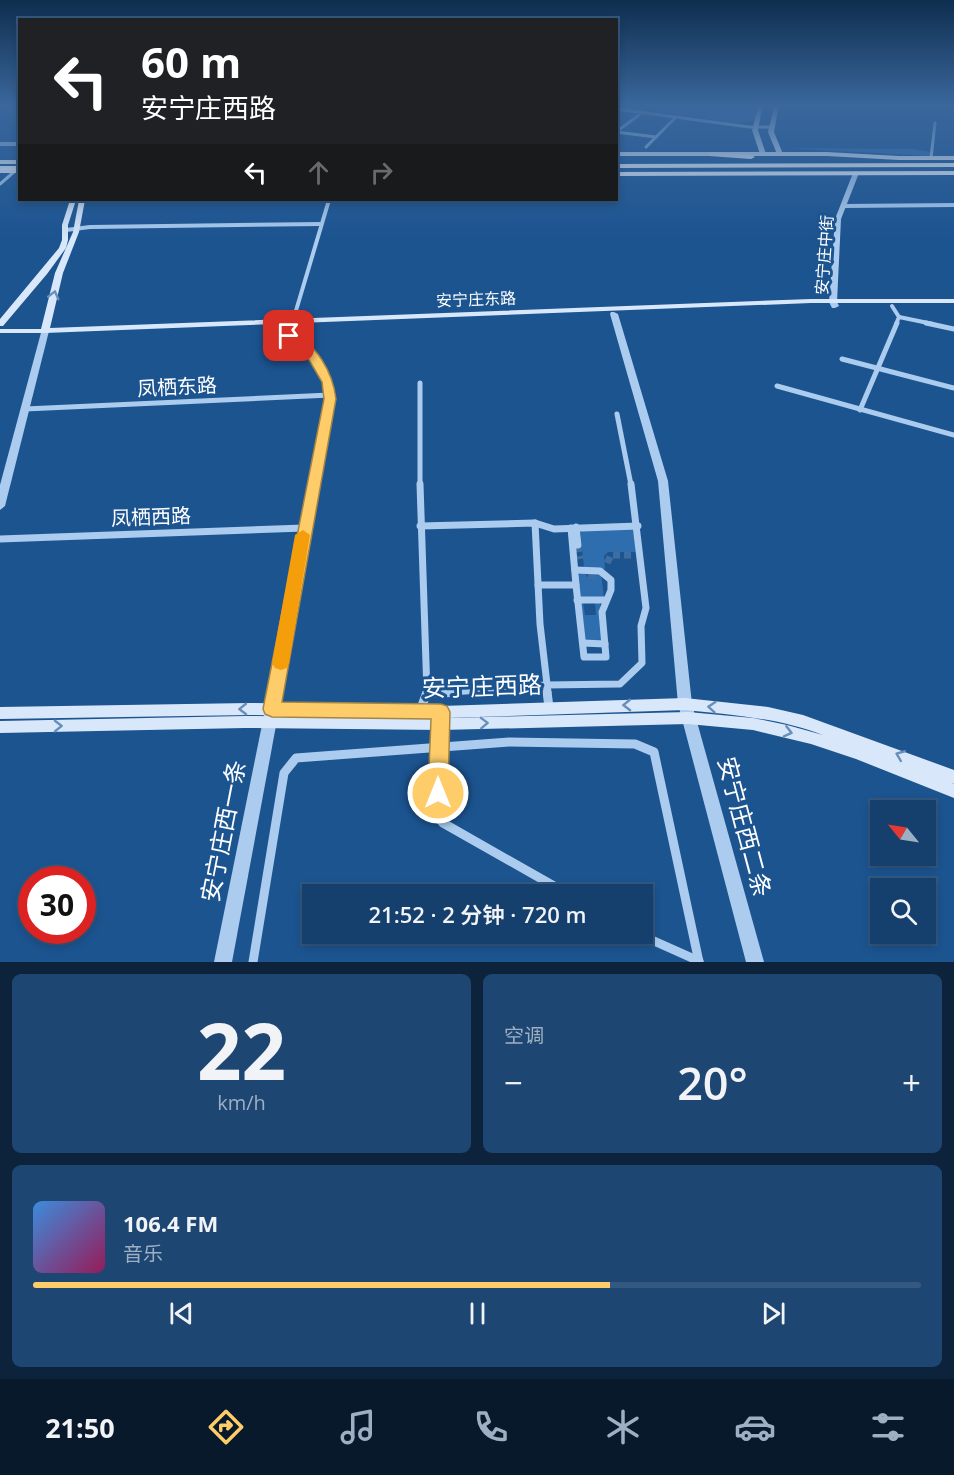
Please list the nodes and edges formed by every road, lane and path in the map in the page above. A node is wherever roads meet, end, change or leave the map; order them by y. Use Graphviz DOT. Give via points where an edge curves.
graph roads {
  1 [pos="761,149"];
  2 [pos="931,149"];
  3 [pos="779,151"];
  4 [pos="762,152"];
  5 [pos="618,154"];
  6 [pos="712,154"];
  7 [pos="929,160"];
  8 [pos="954,161"];
  9 [pos="618,164"];
  10 [pos="618,164"];
  11 [pos="881,165"];
  12 [pos="914,165"];
  13 [pos="0,166"];
  14 [pos="18,167"];
  15 [pos="18,168"];
  16 [pos="790,171"];
  17 [pos="762,173"];
  18 [pos="856,173"];
  19 [pos="954,173"];
  20 [pos="618,174"];
  21 [pos="0,184"];
  22 [pos="73,201"];
  23 [pos="82,201"];
  24 [pos="329,201"];
  25 [pos="954,205"];
  26 [pos="843,206"];
  27 [pos="321,224"];
  28 [pos="76,229"];
  29 [pos="66,230"];
  30 [pos="64,258"];
  31 [pos="954,303"];
  32 [pos="834,304"];
  33 [pos="892,306"];
  34 [pos="614,314"];
  35 [pos="899,317"];
  36 [pos="292,323"];
  37 [pos="0,324"];
  38 [pos="954,329"];
  39 [pos="0,332"];
  40 [pos="44,333"];
  41 [pos="842,359"];
  42 [pos="878,369"];
  43 [pos="420,383"];
  44 [pos="777,386"];
  45 [pos="954,388"];
  46 [pos="330,396"];
  47 [pos="24,409"];
  48 [pos="860,410"];
  49 [pos="617,414"];
  50 [pos="954,435"];
  51 [pos="0,506"];
  52 [pos="536,523"];
  53 [pos="420,525"];
  54 [pos="638,526"];
  55 [pos="574,527"];
  56 [pos="304,528"];
  57 [pos="0,539"];
  58 [pos="578,545"];
  59 [pos="575,570"];
  60 [pos="538,585"];
  61 [pos="576,585"];
  62 [pos="578,600"];
  63 [pos="606,600"];
  64 [pos="582,643"];
  65 [pos="605,644"];
  66 [pos="546,686"];
  67 [pos="427,694"];
  68 [pos="549,707"];
  69 [pos="420,711"];
  70 [pos="687,711"];
  71 [pos="0,713"];
  72 [pos="271,716"];
  73 [pos="441,718"];
  74 [pos="0,727"];
  75 [pos="439,747"];
  76 [pos="954,777"];
  77 [pos="954,791"];
  78 [pos="550,884"];
  79 [pos="653,941"];
  80 [pos="699,961"];
  81 [pos="224,962"];
  82 [pos="252,962"];
  83 [pos="755,962"];
  1 -- 4 [label="main road"];
  2 -- 7 [label="street"];
  3 -- 4 [label="main road"];
  3 -- 7 [label="main road"];
  4 -- 6 [label="main road"];
  5 -- 6 [label="main road"];
  6 -- 7 [label="highway"];
  7 -- 8 [label="highway"];
  7 -- 9 [label="highway"];
  8 -- 12 [label="highway"];
  10 -- 11 [label="highway"];
  11 -- 12 [label="highway"];
  11 -- 16 [label="highway"];
  12 -- 16 [label="highway"];
  13 -- 14 [label="highway"];
  15 -- 21 [label="street"];
  16 -- 17 [label="highway"];
  17 -- 18 [label="main road"];
  17 -- 20 [label="main road"];
  18 -- 19 [label="main road"];
  18 -- 26 [label="street, 安宁庄中街"];
  22 -- 29 [label="main road"];
  23 -- 28 [label="main road"];
  24 -- 27 [label="street"];
  25 -- 26 [label="street"];
  26 -- 32 [label="street, 安宁庄中街" via="838,219"];
  27 -- 28 [label="street"];
  27 -- 36 [label="street"];
  28 -- 29 [label="street"];
  28 -- 30 [label="main road"];
  29 -- 37 [label="main road" via="64,244 50,264"];
  30 -- 39 [label="main road"];
  40 -- 30 [label="main road, one-way"];
  31 -- 32 [label="main road, 安宁庄东路"];
  31 -- 33 [label="main road, 安宁庄东路"];
  32 -- 33 [label="main road, 安宁庄东路"];
  32 -- 34 [label="main road, 安宁庄东路"];
  32 -- 36 [label="main road, 安宁庄东路"];
  33 -- 35 [label="street"];
  34 -- 36 [label="main road, 安宁庄东路"];
  34 -- 70 [label="street, 安宁庄西二条" via="663,481"];
  35 -- 38 [label="street"];
  35 -- 42 [label="street"];
  36 -- 40 [label="main road, 安宁庄东路"];
  36 -- 46 [label="street" via="289,336 305,344 328,382"];
  39 -- 40 [label="main road, 安宁庄东路"];
  40 -- 47 [label="street"];
  41 -- 42 [label="street"];
  42 -- 45 [label="street"];
  42 -- 48 [label="street"];
  43 -- 53 [label="street"];
  44 -- 48 [label="street"];
  46 -- 47 [label="street, 凤栖东路"];
  46 -- 56 [label="street"];
  47 -- 51 [label="street"];
  48 -- 50 [label="street"];
  49 -- 54 [label="street"];
  52 -- 53 [label="street"];
  52 -- 55 [label="street" via="554,529"];
  52 -- 60 [label="street"];
  53 -- 67 [label="street"];
  54 -- 55 [label="street"];
  54 -- 66 [label="street" via="637,555 646,608 641,626 642,663 620,684"];
  55 -- 58 [label="street"];
  55 -- 59 [label="street"];
  56 -- 57 [label="street, 凤栖西路"];
  56 -- 72 [label="street"];
  59 -- 61 [label="street"];
  59 -- 63 [label="street" via="600,571 611,580"];
  60 -- 61 [label="street"];
  60 -- 66 [label="street"];
  61 -- 62 [label="street"];
  62 -- 63 [label="street"];
  62 -- 64 [label="street"];
  63 -- 65 [label="street" via="602,612"];
  64 -- 65 [label="street"];
  64 -- 65 [label="street" via="584,657 606,657"];
  66 -- 67 [label="street"];
  66 -- 68 [label="street"];
  67 -- 69 [label="street"];
  70 -- 68 [label="main road, 安宁庄西路, one-way"];
  68 -- 73 [label="main road, 安宁庄西路"];
  69 -- 72 [label="main road, 安宁庄西路"];
  69 -- 73 [label="main road, 安宁庄西路"];
  73 -- 70 [label="main road, one-way"];
  76 -- 70 [label="main road, 安宁庄西路, one-way" via="803,721 768,713"];
  70 -- 77 [label="main road, 安宁庄西路, one-way" via="844,748"];
  70 -- 83 [label="street, 安宁庄西二条"];
  72 -- 71 [label="main road, 安宁庄西路, one-way"];
  72 -- 73 [label="main road"];
  74 -- 72 [label="main road, one-way"];
  72 -- 81 [label="street, 安宁庄西一条"];
  73 -- 75 [label="street"];
  75 -- 78 [label="street" via="438,817"];
  75 -- 80 [label="street" via="509,742 635,744 654,752"];
  75 -- 82 [label="street" via="296,758 284,773"];
  79 -- 80 [label="street"];
}
